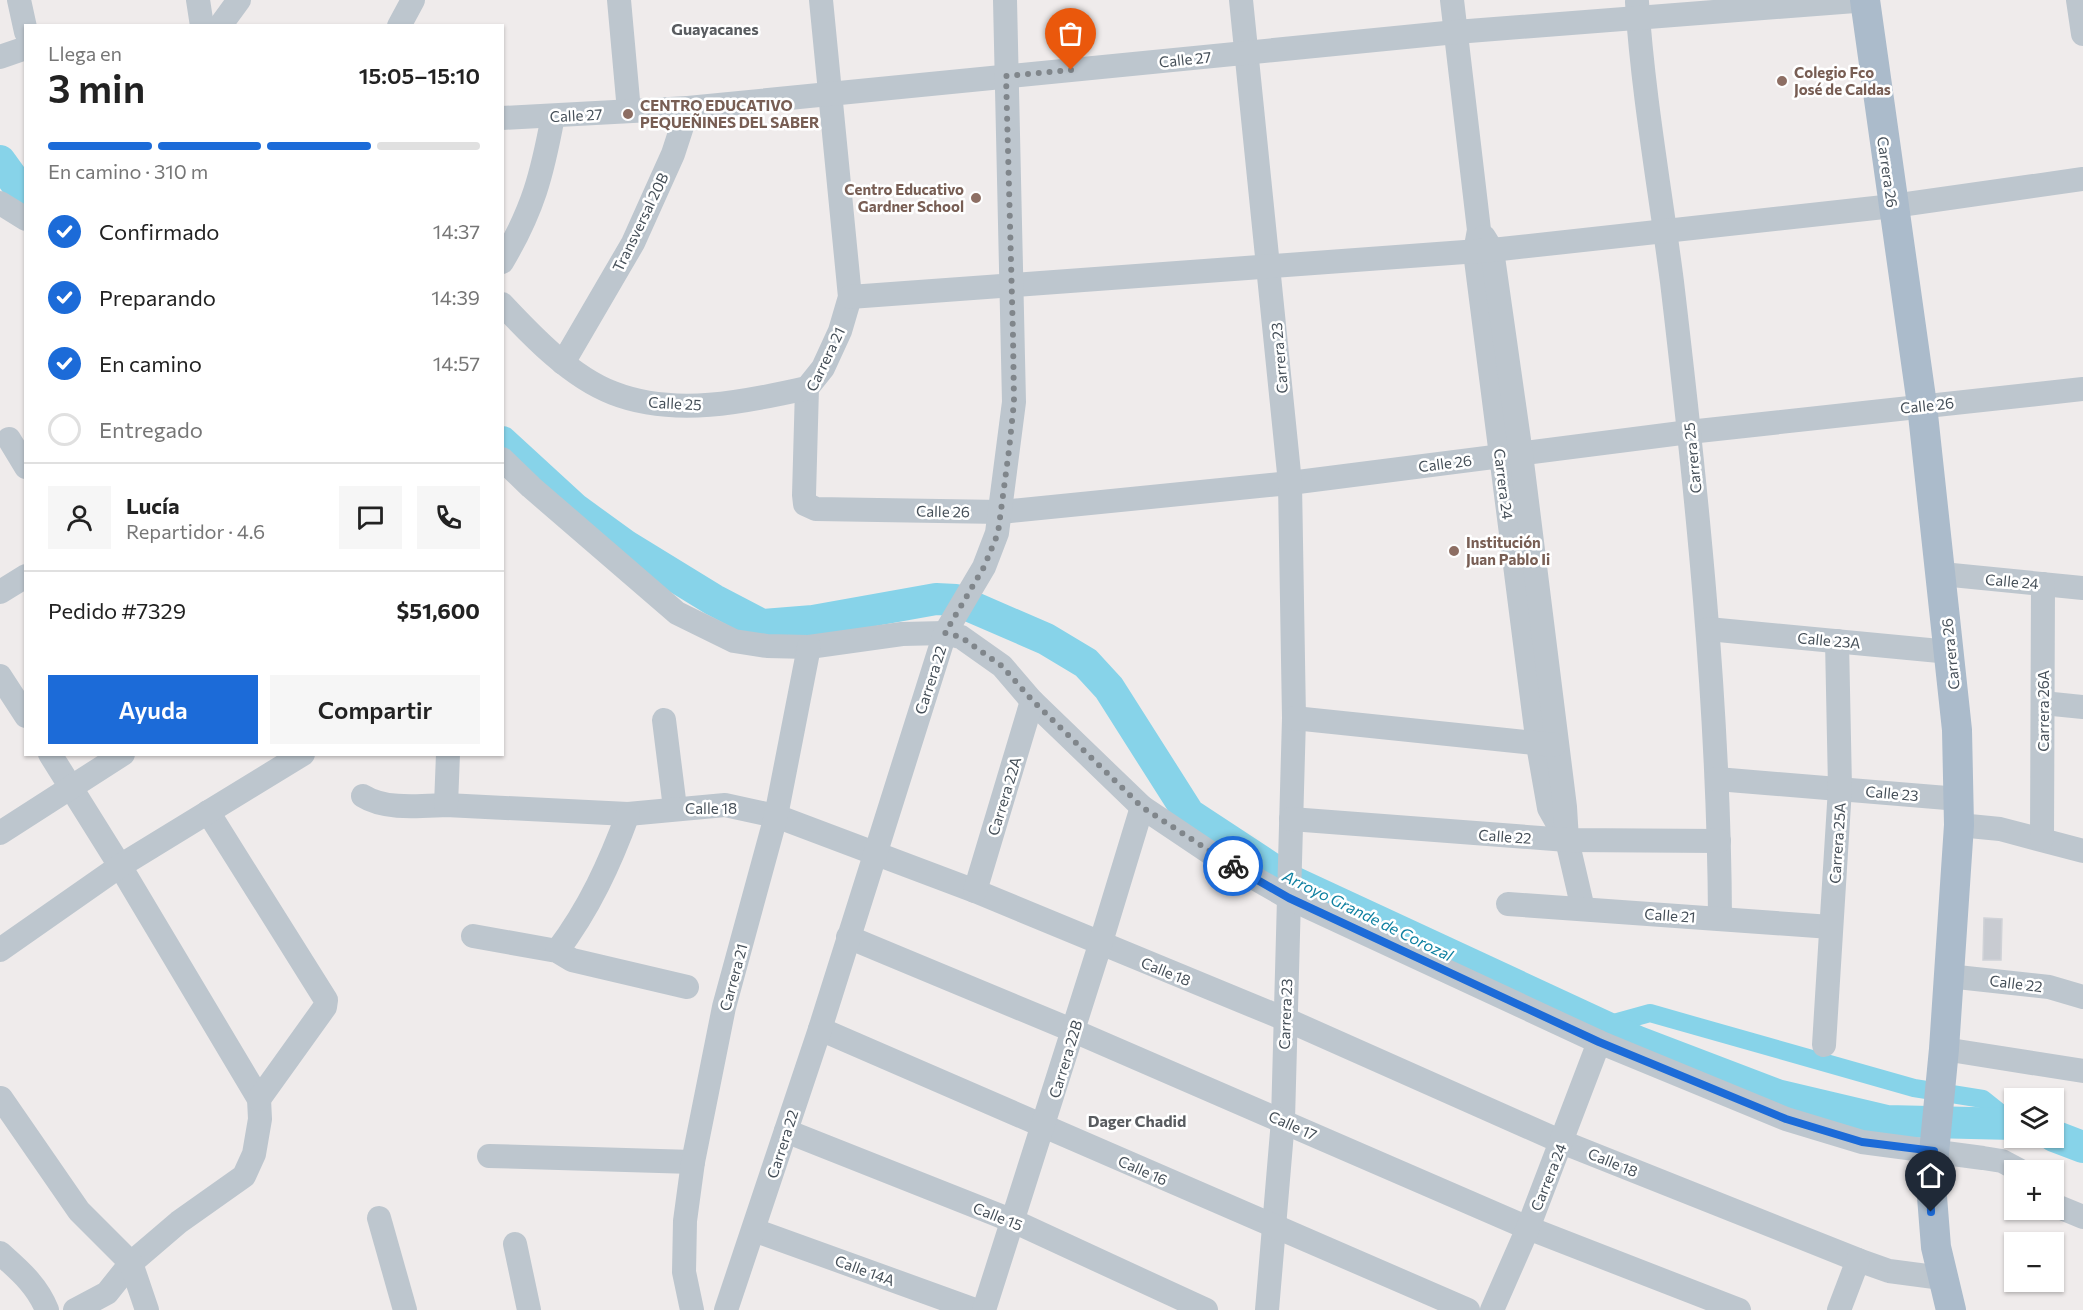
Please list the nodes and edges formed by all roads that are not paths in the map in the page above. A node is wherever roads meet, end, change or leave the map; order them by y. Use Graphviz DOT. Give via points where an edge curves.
graph roads {
  1 [pos="19,0"];
  2 [pos="198,0"];
  3 [pos="239,0"];
  4 [pos="413,0"];
  5 [pos="619,0"];
  6 [pos="821,0"];
  7 [pos="1005,0"];
  8 [pos="1241,0"];
  9 [pos="1452,0"];
  10 [pos="1866,0"];
  11 [pos="2078,0"];
  12 [pos="1637,8"];
  13 [pos="24,24"];
  14 [pos="202,24"];
  15 [pos="221,24"];
  16 [pos="400,24"];
  17 [pos="1456,32"];
  18 [pos="2083,34"];
  19 [pos="24,49"];
  20 [pos="1247,52"];
  21 [pos="0,57"];
  22 [pos="1006,76"];
  23 [pos="832,93"];
  24 [pos="688,108"];
  25 [pos="629,111"];
  26 [pos="553,116"];
  27 [pos="504,118"];
  28 [pos="2083,179"];
  29 [pos="0,202"];
  30 [pos="1893,206"];
  31 [pos="24,218"];
  32 [pos="1665,232"];
  33 [pos="1482,244"];
  34 [pos="504,258"];
  35 [pos="1270,265"];
  36 [pos="1010,284"];
  37 [pos="850,297"];
  38 [pos="504,306"];
  39 [pos="563,363"];
  40 [pos="807,388"];
  41 [pos="2083,389"];
  42 [pos="1922,405"];
  43 [pos="1689,432"];
  44 [pos="11,437"];
  45 [pos="1511,455"];
  46 [pos="504,461"];
  47 [pos="24,462"];
  48 [pos="1290,483"];
  49 [pos="805,504"];
  50 [pos="1001,512"];
  51 [pos="1942,574"];
  52 [pos="24,577"];
  53 [pos="2043,584"];
  54 [pos="2083,588"];
  55 [pos="0,592"];
  56 [pos="950,623"];
  57 [pos="1708,629"];
  58 [pos="1837,640"];
  59 [pos="809,647"];
  60 [pos="1950,652"];
  61 [pos="0,676"];
  62 [pos="1032,700"];
  63 [pos="16,703"];
  64 [pos="2043,703"];
  65 [pos="2083,706"];
  66 [pos="1294,718"];
  67 [pos="664,720"];
  68 [pos="1547,745"];
  69 [pos="51,756"];
  70 [pos="120,756"];
  71 [pos="300,756"];
  72 [pos="448,756"];
  73 [pos="1717,779"];
  74 [pos="71,788"];
  75 [pos="1840,788"];
  76 [pos="363,796"];
  77 [pos="446,805"];
  78 [pos="1142,807"];
  79 [pos="675,808"];
  80 [pos="208,812"];
  81 [pos="1959,812"];
  82 [pos="628,814"];
  83 [pos="776,816"];
  84 [pos="1291,830"];
  85 [pos="0,833"];
  86 [pos="2042,838"];
  87 [pos="1567,840"];
  88 [pos="1719,841"];
  89 [pos="874,851"];
  90 [pos="2083,851"];
  91 [pos="120,866"];
  92 [pos="975,891"];
  93 [pos="1289,891"];
  94 [pos="1508,904"];
  95 [pos="1583,909"];
  96 [pos="1720,919"];
  97 [pos="1831,927"];
  98 [pos="473,936"];
  99 [pos="848,937"];
  100 [pos="1100,945"];
  101 [pos="0,950"];
  102 [pos="557,951"];
  103 [pos="1948,976"];
  104 [pos="687,987"];
  105 [pos="2083,997"];
  106 [pos="1285,1019"];
  107 [pos="819,1029"];
  108 [pos="1074,1030"];
  109 [pos="1599,1042"];
  110 [pos="1824,1044"];
  111 [pos="1943,1062"];
  112 [pos="2083,1071"];
  113 [pos="1,1098"];
  114 [pos="259,1099"];
  115 [pos="1283,1120"];
  116 [pos="1043,1126"];
  117 [pos="786,1131"];
  118 [pos="1562,1142"];
  119 [pos="1935,1142"];
  120 [pos="489,1156"];
  121 [pos="693,1162"];
  122 [pos="2004,1162"];
  123 [pos="2064,1209"];
  124 [pos="2083,1217"];
  125 [pos="380,1218"];
  126 [pos="1013,1221"];
  127 [pos="1272,1226"];
  128 [pos="1527,1228"];
  129 [pos="754,1230"];
  130 [pos="515,1244"];
  131 [pos="0,1253"];
  132 [pos="1858,1260"];
  133 [pos="131,1263"];
  134 [pos="1942,1278"];
  135 [pos="47,1310"];
  136 [pos="75,1310"];
  137 [pos="147,1310"];
  138 [pos="405,1310"];
  139 [pos="529,1310"];
  140 [pos="692,1310"];
  141 [pos="726,1310"];
  142 [pos="975,1310"];
  143 [pos="984,1310"];
  144 [pos="1206,1310"];
  145 [pos="1267,1310"];
  146 [pos="1468,1310"];
  147 [pos="1492,1310"];
  148 [pos="1739,1310"];
  149 [pos="1839,1310"];
  150 [pos="1951,1310"];
  1 -- 13 [label="street"];
  2 -- 14 [label="street"];
  3 -- 15 [label="street"];
  4 -- 16 [label="street"];
  5 -- 25 [label="street"];
  6 -- 23 [label="street, Carrera 21"];
  7 -- 22 [label="street, Carrera 22"];
  8 -- 20 [label="street, Carrera 23"];
  9 -- 17 [label="street, Carrera 24"];
  10 -- 12 [label="street, Calle 27"];
  10 -- 30 [label="main road, Carrera 26"];
  11 -- 18 [label="street"];
  12 -- 17 [label="street, Calle 27"];
  12 -- 32 [label="street, Carrera 25"];
  17 -- 20 [label="street, Calle 27"];
  17 -- 33 [label="street, Carrera 24"];
  19 -- 21 [label="street"];
  20 -- 22 [label="street, Calle 27"];
  20 -- 35 [label="street, Carrera 23"];
  22 -- 23 [label="street, Calle 27"];
  22 -- 36 [label="street, Carrera 22"];
  23 -- 24 [label="street, Calle 27"];
  23 -- 37 [label="street, Carrera 21"];
  24 -- 25 [label="street, Calle 27"];
  24 -- 39 [label="street, Transversal 20B" via="673,154 633,243"];
  25 -- 26 [label="street, Calle 27"];
  26 -- 27 [label="street, Calle 27"];
  26 -- 34 [label="street" via="536,194"];
  28 -- 30 [label="street"];
  29 -- 31 [label="street"];
  30 -- 32 [label="street"];
  30 -- 42 [label="main road, Carrera 26"];
  32 -- 33 [label="street"];
  32 -- 43 [label="street, Carrera 25"];
  33 -- 35 [label="street"];
  33 -- 45 [label="street, Carrera 24"];
  35 -- 36 [label="street"];
  35 -- 48 [label="street, Carrera 23"];
  36 -- 37 [label="street"];
  36 -- 50 [label="street, Carrera 22" via="1014,402"];
  37 -- 40 [label="street, Carrera 21" via="823,368"];
  38 -- 39 [label="street, Calle 25"];
  39 -- 40 [label="street, Calle 25" via="611,393 652,405 710,405"];
  40 -- 49 [label="street, Carrera 21"];
  41 -- 42 [label="street, Calle 26"];
  42 -- 43 [label="street, Calle 26"];
  42 -- 51 [label="main road, Carrera 26"];
  43 -- 45 [label="street, Calle 26"];
  43 -- 57 [label="street, Carrera 25"];
  44 -- 47 [label="street"];
  45 -- 48 [label="street, Calle 26"];
  45 -- 68 [label="street, Carrera 24"];
  46 -- 59 [label="street" via="677,613 734,641"];
  48 -- 50 [label="street, Calle 26"];
  48 -- 66 [label="street, Carrera 23"];
  49 -- 50 [label="street, Calle 26" via="816,508"];
  50 -- 56 [label="street, Carrera 22" via="998,533 984,567"];
  51 -- 53 [label="street, Calle 24"];
  51 -- 60 [label="main road, Carrera 26"];
  52 -- 55 [label="street"];
  53 -- 54 [label="street, Calle 24"];
  53 -- 64 [label="street, Carrera 26A"];
  56 -- 59 [label="street"];
  56 -- 62 [label="street" via="961,637 1002,666"];
  56 -- 89 [label="street, Carrera 22"];
  57 -- 58 [label="street, Calle 23A"];
  57 -- 73 [label="street, Carrera 25"];
  58 -- 60 [label="street, Calle 23A"];
  58 -- 75 [label="street, Carrera 25A"];
  59 -- 83 [label="street, Carrera 21"];
  60 -- 81 [label="main road, Carrera 26" via="1958,730"];
  61 -- 63 [label="street"];
  62 -- 78 [label="street"];
  62 -- 92 [label="street, Carrera 22A"];
  64 -- 65 [label="street"];
  64 -- 86 [label="street, Carrera 26A"];
  66 -- 68 [label="street"];
  66 -- 84 [label="street, Carrera 23"];
  67 -- 79 [label="street"];
  68 -- 87 [label="street, Carrera 24" via="1549,808"];
  69 -- 74 [label="street"];
  70 -- 74 [label="street"];
  71 -- 80 [label="street"];
  72 -- 77 [label="street"];
  73 -- 75 [label="street, Calle 23"];
  73 -- 88 [label="street, Carrera 25"];
  74 -- 85 [label="street"];
  74 -- 91 [label="street"];
  75 -- 81 [label="street, Calle 23"];
  75 -- 97 [label="street, Carrera 25A"];
  76 -- 77 [label="street, Calle 18" via="387,803"];
  77 -- 82 [label="street, Calle 18"];
  78 -- 93 [label="street" via="1212,854"];
  78 -- 100 [label="street, Carrera 22B"];
  79 -- 82 [label="street, Calle 18"];
  79 -- 83 [label="street, Calle 18" via="725,805"];
  80 -- 91 [label="street"];
  80 -- 114 [label="street" via="326,1000 325,1007"];
  81 -- 86 [label="street, Calle 23" via="2000,829"];
  81 -- 103 [label="main road, Carrera 26"];
  82 -- 102 [label="street" via="609,867"];
  83 -- 89 [label="street, Calle 18"];
  83 -- 121 [label="street, Carrera 21" via="724,1007"];
  84 -- 87 [label="street, Calle 22"];
  84 -- 93 [label="street, Carrera 23"];
  86 -- 90 [label="street, Calle 23"];
  87 -- 88 [label="street, Calle 22"];
  87 -- 95 [label="street, Carrera 24"];
  88 -- 96 [label="street, Carrera 25"];
  89 -- 92 [label="street, Calle 18"];
  89 -- 99 [label="street, Carrera 22"];
  91 -- 101 [label="street"];
  91 -- 114 [label="street"];
  92 -- 100 [label="street, Calle 18"];
  93 -- 106 [label="street, Carrera 23"];
  93 -- 109 [label="street"];
  94 -- 95 [label="street, Calle 21"];
  95 -- 96 [label="street, Calle 21"];
  96 -- 97 [label="street, Calle 21"];
  97 -- 110 [label="street, Carrera 25A"];
  98 -- 102 [label="street"];
  99 -- 107 [label="street, Carrera 22"];
  99 -- 108 [label="street, Calle 17"];
  100 -- 106 [label="street, Calle 18"];
  100 -- 108 [label="street, Carrera 22B"];
  102 -- 104 [label="street" via="572,960"];
  103 -- 105 [label="street, Calle 22" via="2049,987"];
  103 -- 111 [label="main road, Carrera 26"];
  106 -- 115 [label="street, Carrera 23"];
  106 -- 118 [label="street, Calle 18"];
  107 -- 116 [label="street, Calle 16"];
  107 -- 117 [label="street, Carrera 22"];
  108 -- 115 [label="street, Calle 17"];
  108 -- 116 [label="street, Carrera 22B"];
  109 -- 118 [label="street, Carrera 24"];
  109 -- 119 [label="street" via="1786,1119 1862,1142"];
  111 -- 112 [label="street"];
  111 -- 119 [label="main road, Carrera 26"];
  113 -- 133 [label="street" via="79,1210"];
  114 -- 133 [label="street" via="254,1154 244,1176 179,1222"];
  115 -- 127 [label="street, Carrera 23"];
  115 -- 128 [label="street, Calle 17"];
  116 -- 126 [label="street, Carrera 22B"];
  116 -- 127 [label="street, Calle 16"];
  117 -- 126 [label="street, Calle 15"];
  117 -- 129 [label="street, Carrera 22"];
  118 -- 128 [label="street, Carrera 24"];
  118 -- 132 [label="street, Calle 18"];
  119 -- 122 [label="street"];
  119 -- 134 [label="main road, Carrera 26" via="1931,1212"];
  120 -- 121 [label="street"];
  121 -- 140 [label="street, Carrera 21" via="685,1221 684,1272"];
  123 -- 124 [label="street"];
  125 -- 138 [label="street"];
  126 -- 143 [label="street, Carrera 22B"];
  126 -- 144 [label="street, Calle 15"];
  127 -- 145 [label="street, Carrera 23"];
  127 -- 146 [label="street, Calle 16"];
  128 -- 147 [label="street, Carrera 24"];
  128 -- 148 [label="street, Calle 17"];
  129 -- 141 [label="street, Carrera 22"];
  129 -- 142 [label="street, Calle 14A"];
  130 -- 139 [label="street"];
  131 -- 135 [label="street" via="29,1278"];
  132 -- 134 [label="street, Calle 18" via="1889,1270"];
  132 -- 149 [label="street"];
  133 -- 136 [label="street" via="107,1293"];
  133 -- 137 [label="street"];
  134 -- 150 [label="main road, Carrera 26"];
}
